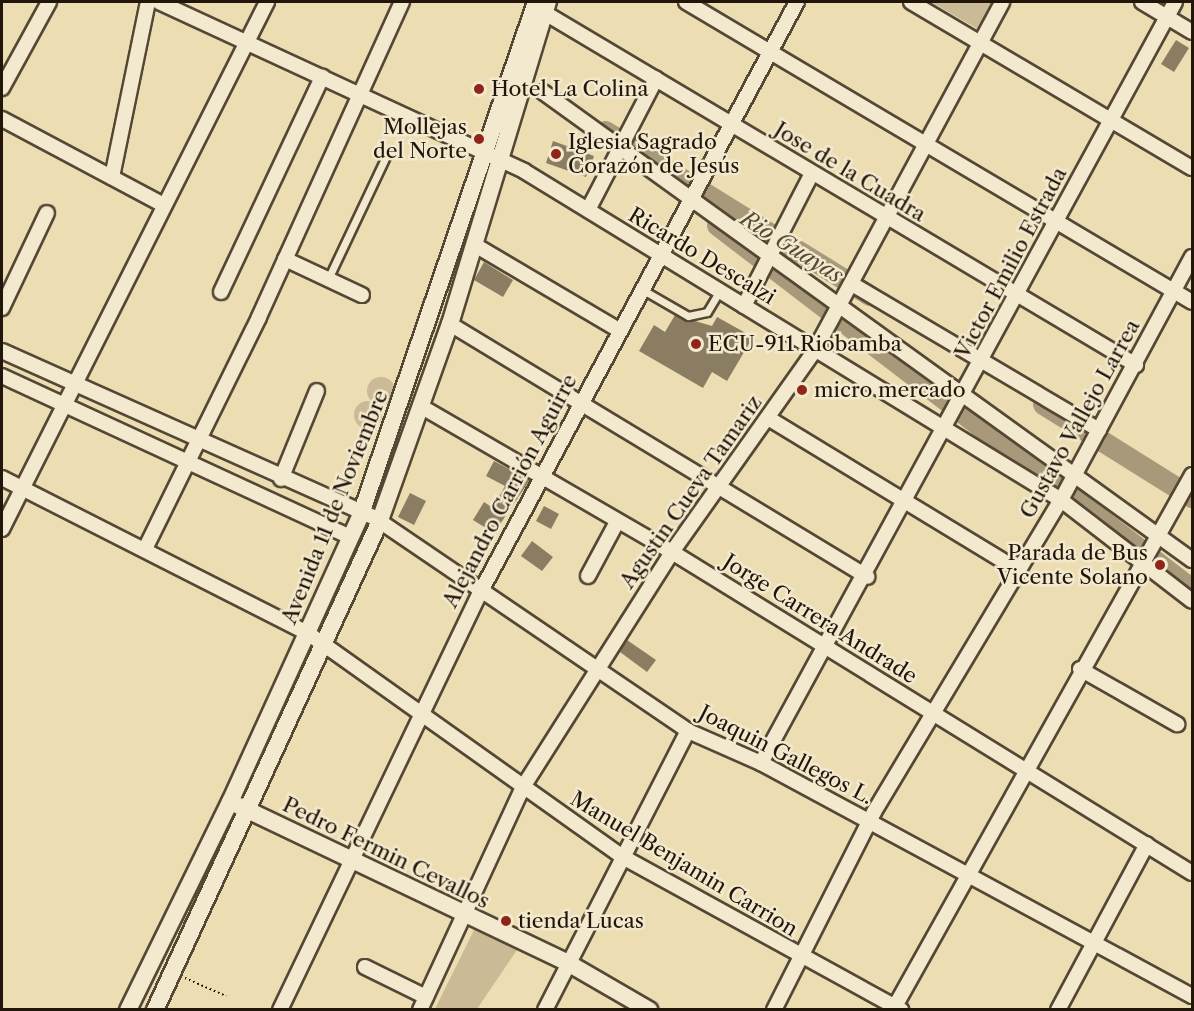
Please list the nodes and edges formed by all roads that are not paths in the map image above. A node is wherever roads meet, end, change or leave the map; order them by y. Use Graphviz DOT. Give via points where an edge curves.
graph roads {
  1 [pos="49,2"];
  2 [pos="148,2"];
  3 [pos="159,2"];
  4 [pos="267,2"];
  5 [pos="402,2"];
  6 [pos="686,2"];
  7 [pos="797,2"];
  8 [pos="911,2"];
  9 [pos="1002,2"];
  10 [pos="1142,2"];
  11 [pos="1174,2"];
  12 [pos="543,5"];
  13 [pos="1166,16"];
  14 [pos="1192,32"];
  15 [pos="246,42"];
  16 [pos="981,43"];
  17 [pos="770,51"];
  18 [pos="322,77"];
  19 [pos="656,79"];
  20 [pos="2,88"];
  21 [pos="359,94"];
  22 [pos="2,119"];
  23 [pos="1112,120"];
  24 [pos="731,125"];
  25 [pos="927,145"];
  26 [pos="387,152"];
  27 [pos="494,159"];
  28 [pos="1192,168"];
  29 [pos="812,173"];
  30 [pos="112,177"];
  31 [pos="164,205"];
  32 [pos="588,210"];
  33 [pos="47,213"];
  34 [pos="886,218"];
  35 [pos="1056,223"];
  36 [pos="475,245"];
  37 [pos="661,257"];
  38 [pos="1192,257"];
  39 [pos="285,259"];
  40 [pos="328,279"];
  41 [pos="852,284"];
  42 [pos="643,290"];
  43 [pos="1174,291"];
  44 [pos="221,292"];
  45 [pos="719,292"];
  46 [pos="362,295"];
  47 [pos="1018,296"];
  48 [pos="1192,302"];
  49 [pos="744,306"];
  50 [pos="2,308"];
  51 [pos="450,324"];
  52 [pos="619,330"];
  53 [pos="816,350"];
  54 [pos="2,351"];
  55 [pos="982,364"];
  56 [pos="1136,365"];
  57 [pos="2,376"];
  58 [pos="72,384"];
  59 [pos="317,391"];
  60 [pos="580,403"];
  61 [pos="62,404"];
  62 [pos="422,407"];
  63 [pos="768,418"];
  64 [pos="947,429"];
  65 [pos="1099,430"];
  66 [pos="198,440"];
  67 [pos="187,464"];
  68 [pos="1192,475"];
  69 [pos="542,476"];
  70 [pos="2,478"];
  71 [pos="281,478"];
  72 [pos="719,487"];
  73 [pos="22,488"];
  74 [pos="1061,500"];
  75 [pos="907,502"];
  76 [pos="361,514"];
  77 [pos="617,522"];
  78 [pos="379,523"];
  79 [pos="2,528"];
  80 [pos="351,537"];
  81 [pos="146,547"];
  82 [pos="1192,549"];
  83 [pos="672,552"];
  84 [pos="1192,560"];
  85 [pos="1142,562"];
  86 [pos="1018,570"];
  87 [pos="588,576"];
  88 [pos="867,577"];
  89 [pos="481,591"];
  90 [pos="1192,601"];
  91 [pos="309,634"];
  92 [pos="325,645"];
  93 [pos="826,647"];
  94 [pos="597,668"];
  95 [pos="1080,669"];
  96 [pos="420,711"];
  97 [pos="931,712"];
  98 [pos="1177,724"];
  99 [pos="688,731"];
  100 [pos="761,763"];
  101 [pos="1024,769"];
  102 [pos="522,787"];
  103 [pos="230,802"];
  104 [pos="249,812"];
  105 [pos="870,820"];
  106 [pos="1147,844"];
  107 [pos="621,856"];
  108 [pos="348,861"];
  109 [pos="1192,873"];
  110 [pos="968,874"];
  111 [pos="463,916"];
  112 [pos="1092,942"];
  113 [pos="802,958"];
  114 [pos="151,962"];
  115 [pos="568,963"];
  116 [pos="365,968"];
  117 [pos="172,972"];
  118 [pos="1192,996"];
  119 [pos="423,1003"];
  120 [pos="897,1008"];
  121 [pos="128,1010"];
  122 [pos="155,1010"];
  123 [pos="280,1010"];
  124 [pos="545,1010"];
  125 [pos="649,1010"];
  126 [pos="774,1010"];
  127 [pos="1058,1010"];
  1 -- 20 [label="street"];
  2 -- 30 [label="street"];
  3 -- 15 [label="street, Ricardo Descalzi"];
  4 -- 15 [label="street"];
  5 -- 21 [label="street"];
  6 -- 17 [label="street"];
  7 -- 17 [label="street, Alejandro Carrión Aguirre"];
  8 -- 16 [label="street"];
  9 -- 16 [label="street, Agustin Cueva Tamariz"];
  10 -- 13 [label="street"];
  11 -- 13 [label="street, Victor Emilio Estrada"];
  12 -- 19 [label="street, Jose de la Cuadra"];
  12 -- 27 [label="street, Avenida 11 de Noviembre"];
  13 -- 14 [label="street"];
  13 -- 23 [label="street, Victor Emilio Estrada"];
  15 -- 18 [label="street, Ricardo Descalzi"];
  15 -- 31 [label="street"];
  16 -- 23 [label="street"];
  16 -- 25 [label="street, Agustin Cueva Tamariz"];
  17 -- 24 [label="street, Alejandro Carrión Aguirre"];
  17 -- 25 [label="street"];
  18 -- 21 [label="street, Ricardo Descalzi"];
  18 -- 44 [label="street"];
  19 -- 24 [label="street, Jose de la Cuadra"];
  19 -- 32 [label="street"];
  21 -- 27 [label="street, Ricardo Descalzi"];
  21 -- 39 [label="street"];
  22 -- 30 [label="street"];
  23 -- 28 [label="street"];
  23 -- 35 [label="street, Victor Emilio Estrada"];
  24 -- 29 [label="street, Jose de la Cuadra"];
  24 -- 37 [label="street, Alejandro Carrión Aguirre"];
  25 -- 34 [label="street, Agustin Cueva Tamariz"];
  25 -- 35 [label="street"];
  26 -- 40 [label="lane"];
  27 -- 32 [label="street, Ricardo Descalzi"];
  27 -- 36 [label="street, Avenida 11 de Noviembre"];
  27 -- 76 [label="street, Avenida 11 de Noviembre"];
  29 -- 34 [label="street, Jose de la Cuadra"];
  29 -- 49 [label="street"];
  30 -- 31 [label="street"];
  31 -- 58 [label="street"];
  32 -- 37 [label="street, Ricardo Descalzi"];
  33 -- 50 [label="street"];
  34 -- 41 [label="street, Agustin Cueva Tamariz"];
  34 -- 47 [label="street, Jose de la Cuadra"];
  35 -- 43 [label="street"];
  35 -- 47 [label="street, Victor Emilio Estrada"];
  36 -- 51 [label="street, Avenida 11 de Noviembre"];
  36 -- 52 [label="street"];
  37 -- 42 [label="street, Alejandro Carrión Aguirre"];
  37 -- 45 [label="street, Ricardo Descalzi"];
  38 -- 43 [label="street, Gustavo Vallejo Larrea"];
  39 -- 40 [label="street"];
  39 -- 66 [label="street"];
  40 -- 46 [label="street"];
  41 -- 53 [label="street, Agustin Cueva Tamariz"];
  41 -- 55 [label="street"];
  42 -- 45 [label="lane" via="694,316 706,312"];
  42 -- 52 [label="street, Alejandro Carrión Aguirre"];
  43 -- 48 [label="street"];
  43 -- 56 [label="street, Gustavo Vallejo Larrea"];
  45 -- 49 [label="street, Ricardo Descalzi"];
  47 -- 55 [label="street, Victor Emilio Estrada"];
  47 -- 56 [label="street, Jose de la Cuadra"];
  49 -- 53 [label="street, Ricardo Descalzi"];
  51 -- 60 [label="street"];
  51 -- 62 [label="street, Avenida 11 de Noviembre"];
  52 -- 60 [label="street, Alejandro Carrión Aguirre"];
  53 -- 63 [label="street, Agustin Cueva Tamariz"];
  53 -- 64 [label="street, Ricardo Descalzi"];
  54 -- 58 [label="street, Joaquin Gallegos L."];
  55 -- 64 [label="street, Victor Emilio Estrada"];
  55 -- 65 [label="street"];
  56 -- 65 [label="street, Gustavo Vallejo Larrea"];
  57 -- 61 [label="street"];
  58 -- 61 [label="street"];
  58 -- 66 [label="street, Joaquin Gallegos L."];
  59 -- 71 [label="street"];
  60 -- 69 [label="street, Alejandro Carrión Aguirre"];
  60 -- 72 [label="street"];
  61 -- 67 [label="street"];
  61 -- 73 [label="street"];
  62 -- 69 [label="street, Jorge Carrera Andrade"];
  62 -- 78 [label="street, Avenida 11 de Noviembre"];
  63 -- 72 [label="street, Agustin Cueva Tamariz"];
  63 -- 75 [label="street"];
  64 -- 74 [label="street, Ricardo Descalzi"];
  64 -- 75 [label="street, Victor Emilio Estrada"];
  65 -- 74 [label="street, Gustavo Vallejo Larrea"];
  66 -- 67 [label="street"];
  66 -- 71 [label="street, Joaquin Gallegos L."];
  67 -- 80 [label="street"];
  67 -- 81 [label="street"];
  68 -- 85 [label="street"];
  69 -- 77 [label="street, Jorge Carrera Andrade"];
  69 -- 89 [label="street, Alejandro Carrión Aguirre"];
  70 -- 73 [label="street, Manuel Benjamin Carrion"];
  71 -- 76 [label="street, Joaquin Gallegos L."];
  72 -- 83 [label="street, Agustin Cueva Tamariz"];
  72 -- 88 [label="street"];
  73 -- 79 [label="street"];
  73 -- 81 [label="street, Manuel Benjamin Carrion"];
  74 -- 85 [label="street, Ricardo Descalzi"];
  74 -- 86 [label="street, Gustavo Vallejo Larrea"];
  75 -- 86 [label="street"];
  75 -- 88 [label="street, Victor Emilio Estrada"];
  76 -- 78 [label="street, Joaquin Gallegos L."];
  76 -- 80 [label="street, Avenida 11 de Noviembre"];
  77 -- 83 [label="street, Jorge Carrera Andrade"];
  77 -- 87 [label="street"];
  78 -- 89 [label="street, Joaquin Gallegos L."];
  78 -- 92 [label="street, Avenida 11 de Noviembre"];
  80 -- 91 [label="street, Avenida 11 de Noviembre"];
  81 -- 91 [label="street, Manuel Benjamin Carrion"];
  82 -- 84 [label="street" via="543,92"];
  83 -- 93 [label="street, Jorge Carrera Andrade"];
  83 -- 94 [label="street, Agustin Cueva Tamariz"];
  85 -- 90 [label="street, Ricardo Descalzi"];
  85 -- 95 [label="street"];
  86 -- 97 [label="street, Gustavo Vallejo Larrea"];
  88 -- 93 [label="street, Victor Emilio Estrada"];
  89 -- 94 [label="street, Joaquin Gallegos L."];
  89 -- 96 [label="street, Alejandro Carrión Aguirre"];
  91 -- 92 [label="street, Manuel Benjamin Carrion"];
  91 -- 103 [label="street, Avenida 11 de Noviembre"];
  92 -- 96 [label="street, Manuel Benjamin Carrion"];
  92 -- 104 [label="street, Avenida 11 de Noviembre"];
  93 -- 97 [label="street, Jorge Carrera Andrade"];
  93 -- 100 [label="street, Victor Emilio Estrada"];
  94 -- 99 [label="street, Joaquin Gallegos L."];
  94 -- 102 [label="street, Agustin Cueva Tamariz"];
  95 -- 98 [label="street"];
  95 -- 101 [label="street"];
  96 -- 102 [label="street, Manuel Benjamin Carrion"];
  96 -- 108 [label="street, Alejandro Carrión Aguirre"];
  97 -- 101 [label="street, Jorge Carrera Andrade"];
  97 -- 105 [label="street, Gustavo Vallejo Larrea"];
  99 -- 100 [label="street, Joaquin Gallegos L."];
  99 -- 107 [label="street"];
  100 -- 105 [label="street, Joaquin Gallegos L."];
  101 -- 106 [label="street, Jorge Carrera Andrade"];
  101 -- 110 [label="street"];
  102 -- 107 [label="street, Manuel Benjamin Carrion"];
  102 -- 111 [label="street, Agustin Cueva Tamariz"];
  103 -- 104 [label="street, Pedro Fermin Cevallos"];
  103 -- 114 [label="street, Avenida 11 de Noviembre"];
  104 -- 108 [label="street, Pedro Fermin Cevallos"];
  104 -- 117 [label="street, Avenida 11 de Noviembre"];
  105 -- 110 [label="street, Joaquin Gallegos L."];
  105 -- 113 [label="street, Gustavo Vallejo Larrea"];
  106 -- 109 [label="street, Jorge Carrera Andrade"];
  106 -- 112 [label="street"];
  107 -- 113 [label="street, Manuel Benjamin Carrion"];
  107 -- 115 [label="street"];
  108 -- 111 [label="street, Pedro Fermin Cevallos"];
  108 -- 123 [label="street, Alejandro Carrión Aguirre"];
  110 -- 112 [label="street, Joaquin Gallegos L."];
  110 -- 120 [label="street"];
  111 -- 115 [label="street, Pedro Fermin Cevallos"];
  111 -- 119 [label="street, Agustin Cueva Tamariz"];
  112 -- 118 [label="street, Joaquin Gallegos L."];
  112 -- 127 [label="street"];
  113 -- 120 [label="street, Manuel Benjamin Carrion"];
  113 -- 126 [label="street, Gustavo Vallejo Larrea"];
  114 -- 117 [label="street"];
  114 -- 121 [label="street, Avenida 11 de Noviembre"];
  115 -- 124 [label="street"];
  115 -- 125 [label="street, Pedro Fermin Cevallos"];
  116 -- 119 [label="street"];
  117 -- 122 [label="street, Avenida 11 de Noviembre"];
}
